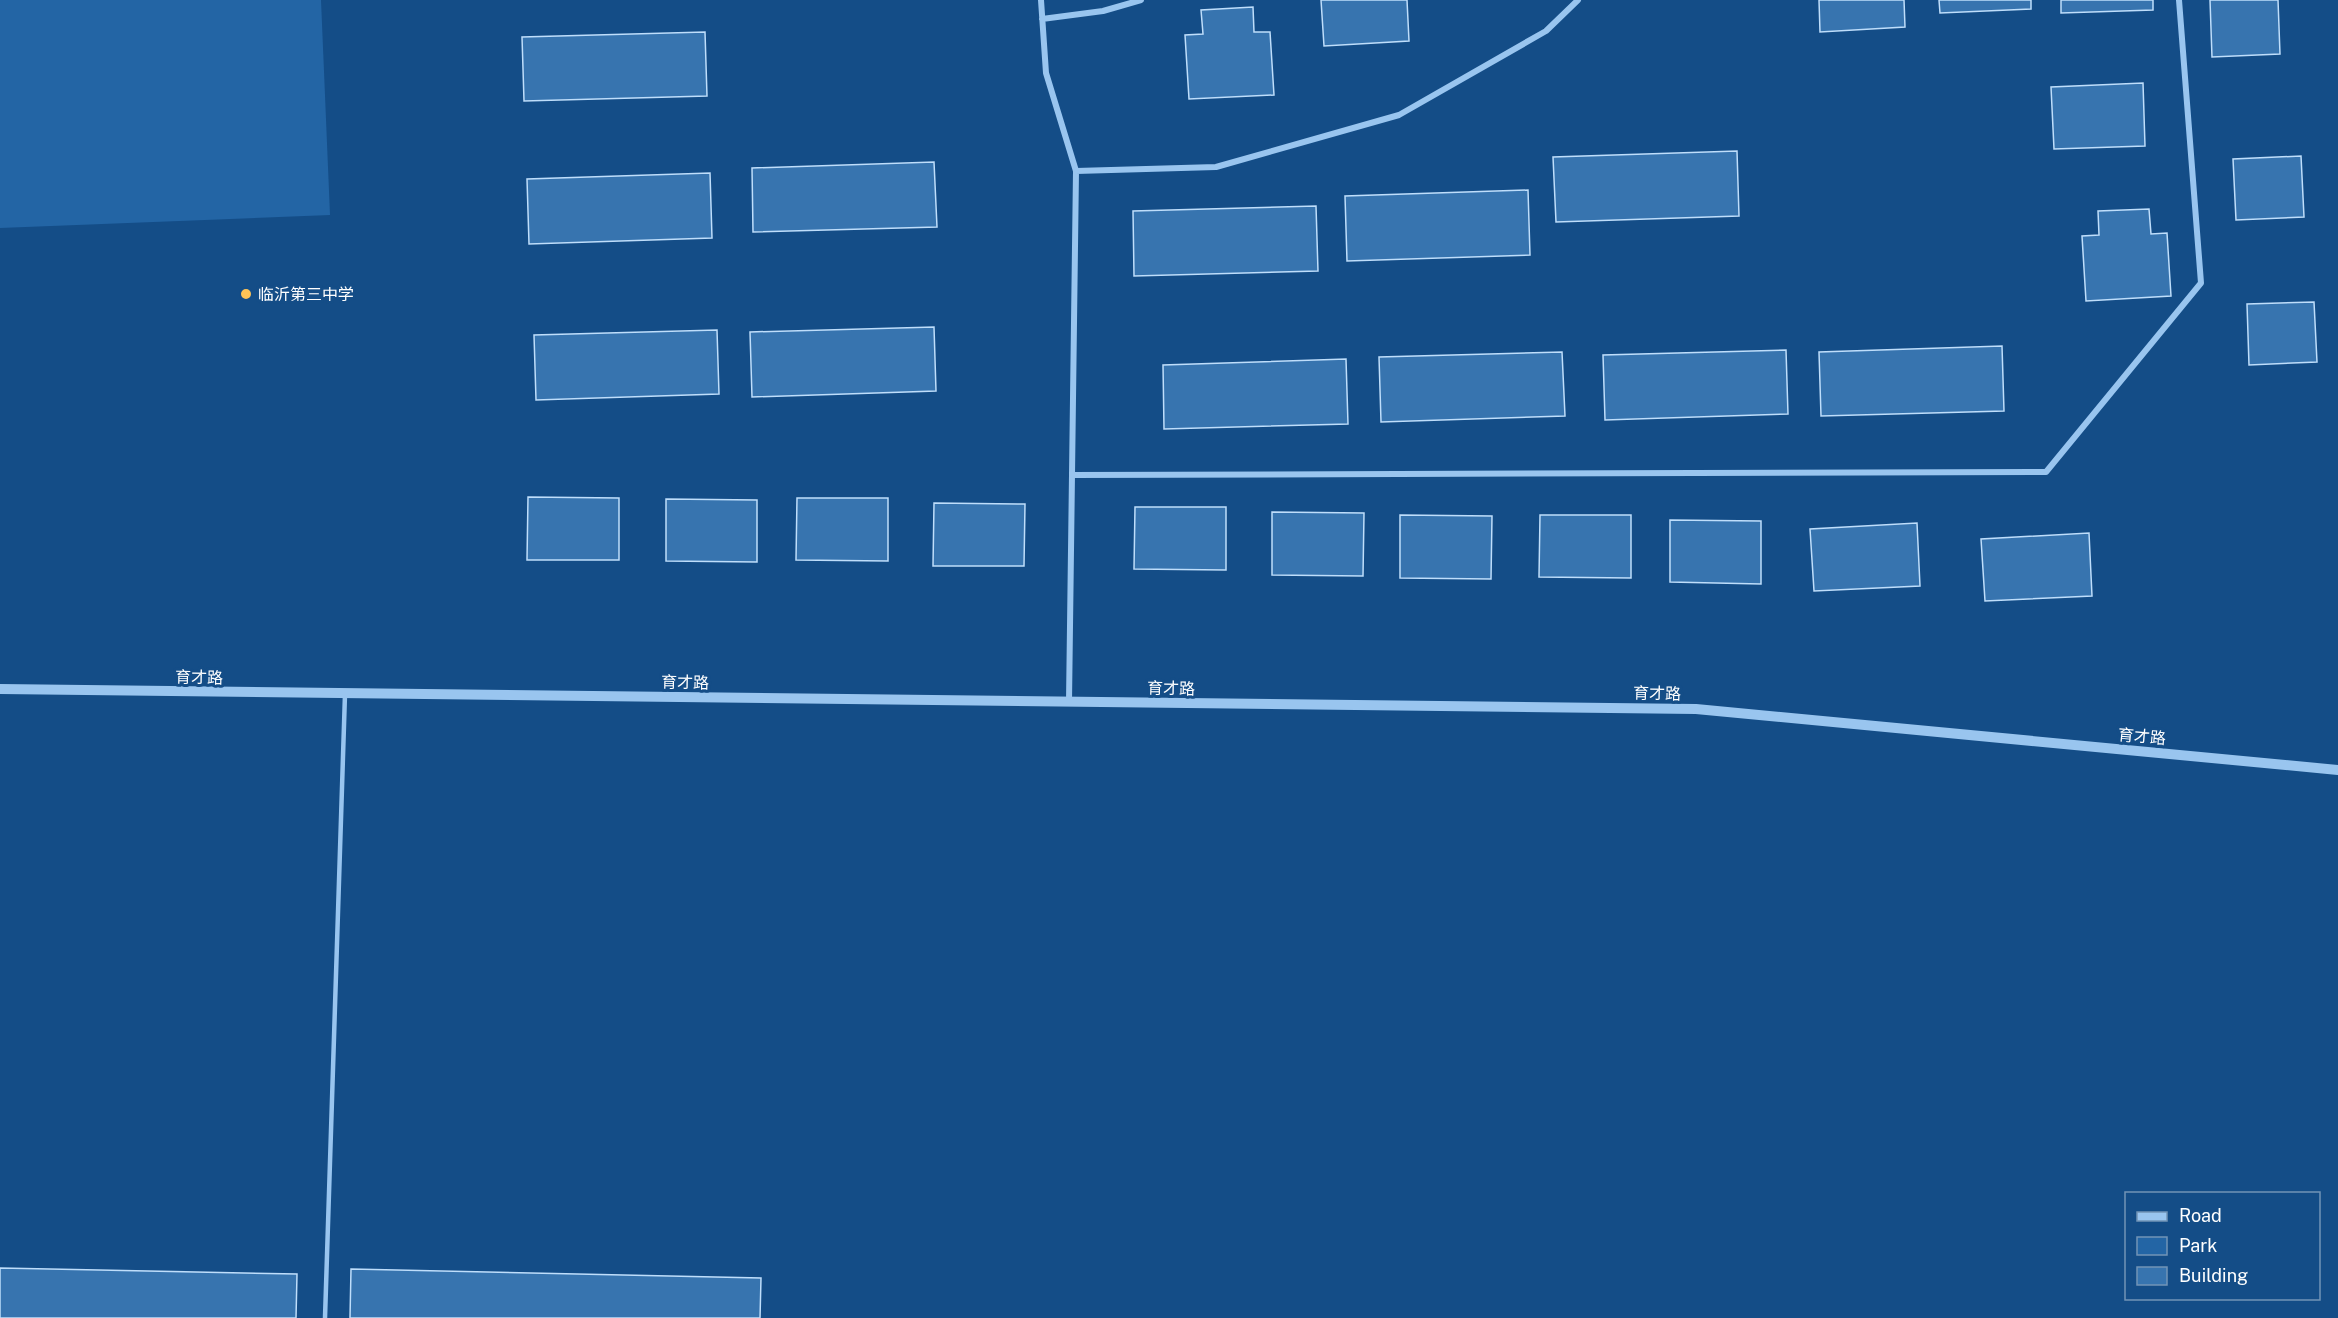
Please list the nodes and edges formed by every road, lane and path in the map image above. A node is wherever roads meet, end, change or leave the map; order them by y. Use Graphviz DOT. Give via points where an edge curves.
graph roads {
  1 [pos="1041,0"];
  2 [pos="1141,0"];
  3 [pos="1578,0"];
  4 [pos="2179,0"];
  5 [pos="1042,19"];
  6 [pos="1076,171"];
  7 [pos="1072,475"];
  8 [pos="0,690"];
  9 [pos="345,693"];
  10 [pos="1069,702"];
  11 [pos="2338,770"];
  12 [pos="324,1318"];
  1 -- 5 [label="street"];
  2 -- 5 [label="street" via="1103,11"];
  3 -- 6 [label="street" via="1546,31 1399,115 1216,167"];
  4 -- 7 [label="street" via="2201,283 2046,472"];
  5 -- 6 [label="street" via="1046,73"];
  6 -- 7 [label="street"];
  7 -- 10 [label="street"];
  8 -- 9 [label="street, 育才路"];
  9 -- 10 [label="street, 育才路"];
  9 -- 12 [label="lane"];
  10 -- 11 [label="street, 育才路" via="1696,709"];
}
